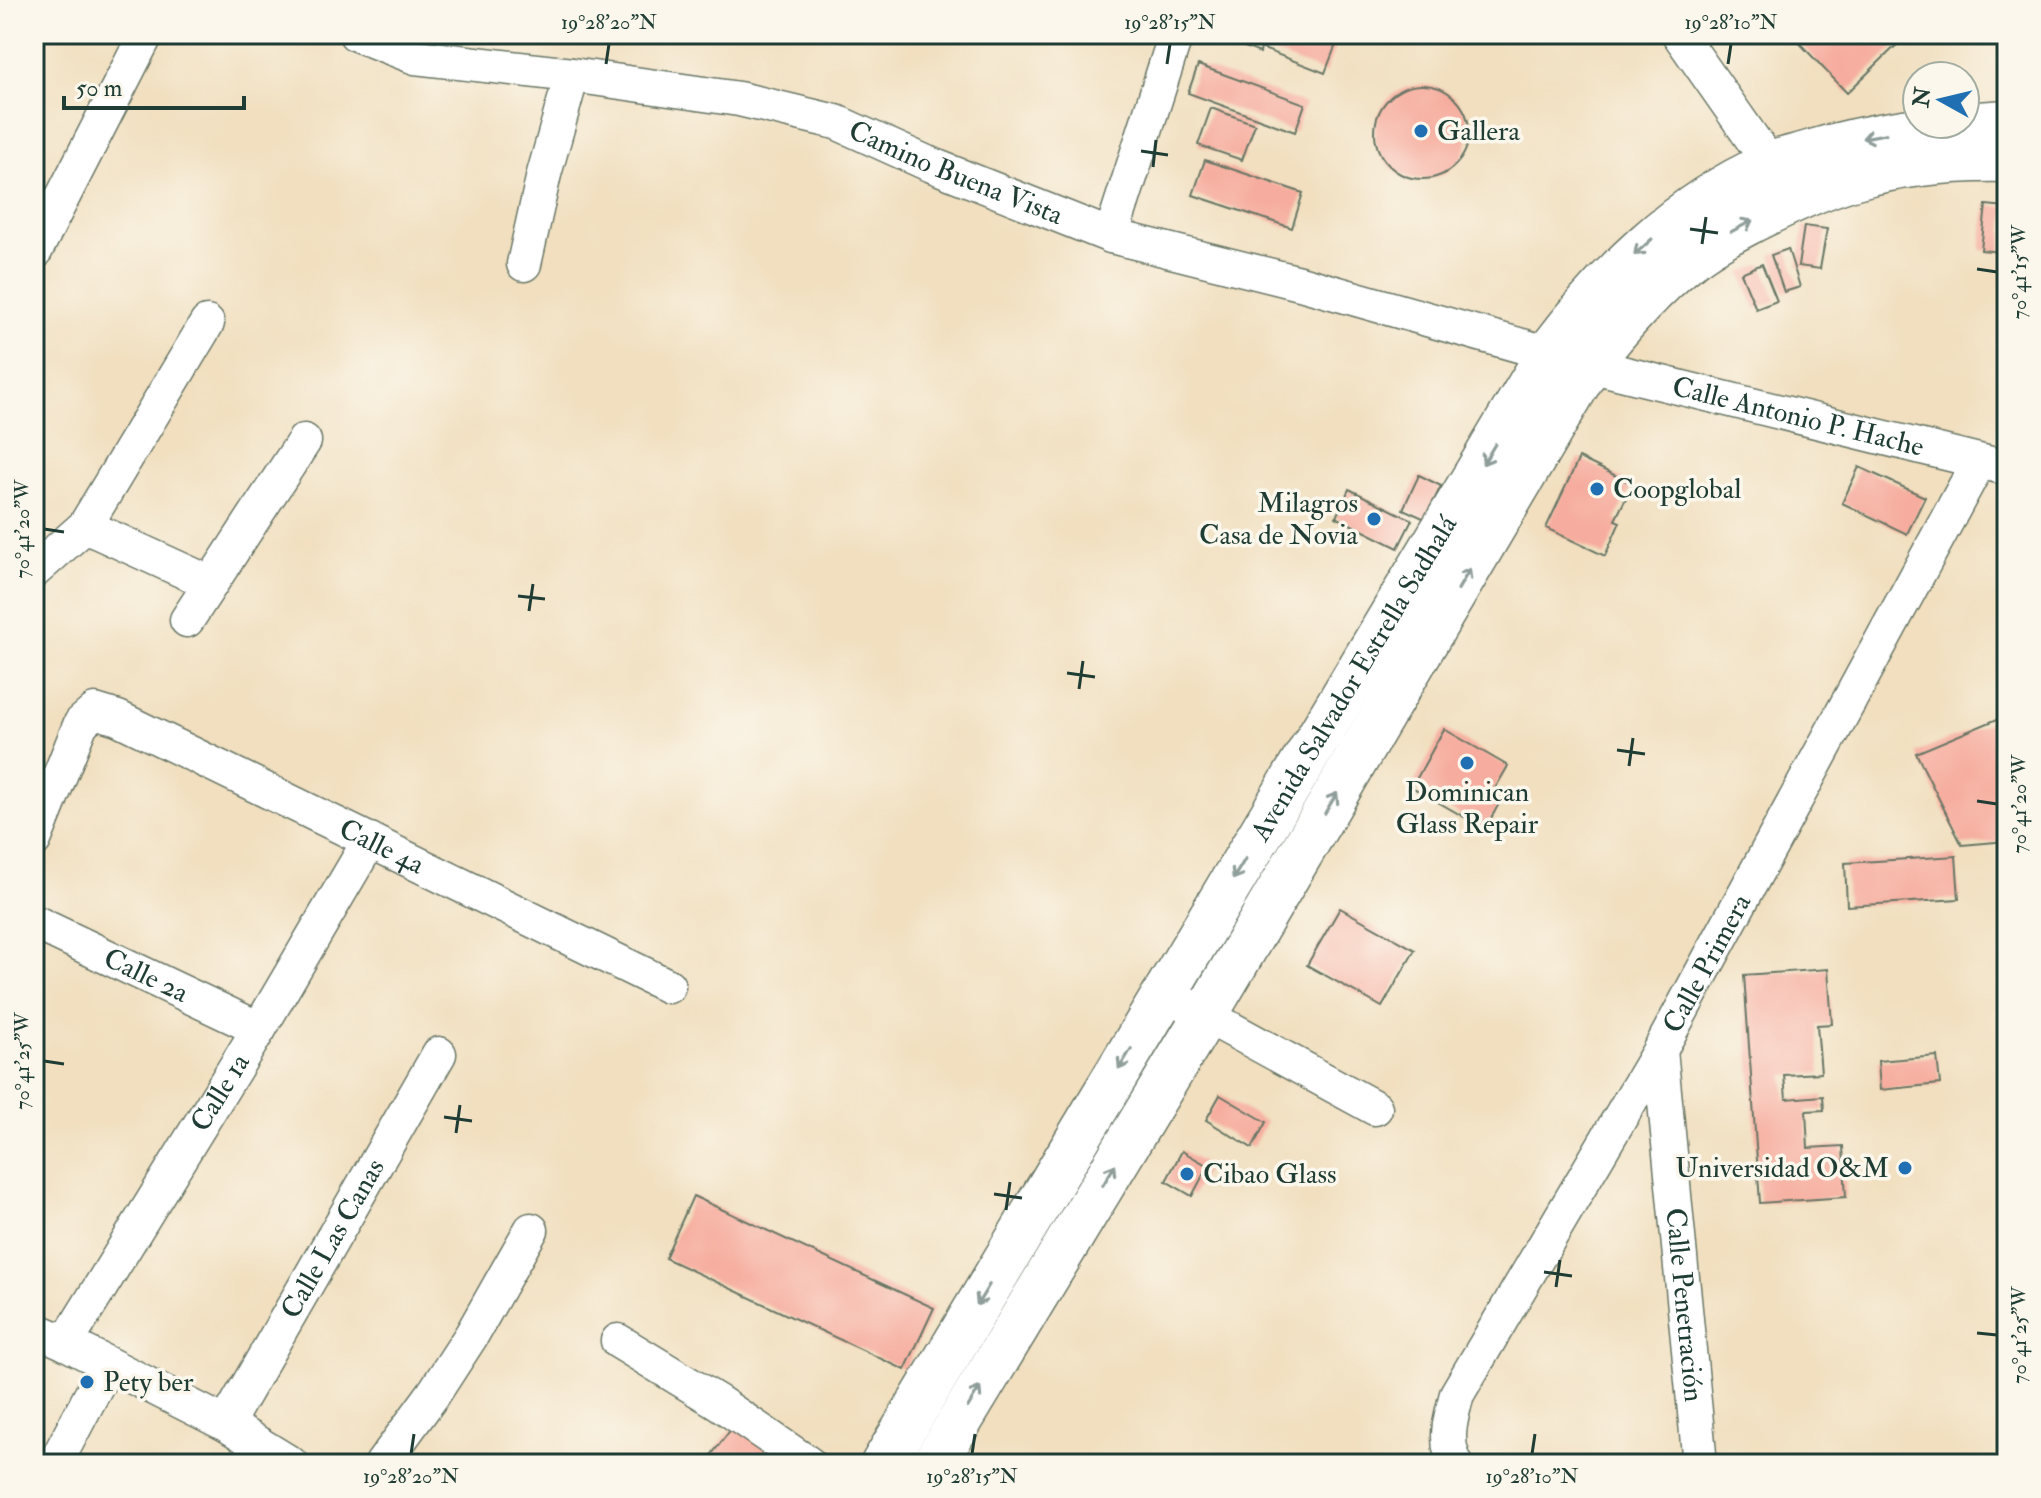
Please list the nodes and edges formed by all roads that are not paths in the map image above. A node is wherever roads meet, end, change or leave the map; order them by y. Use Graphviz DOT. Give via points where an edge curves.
graph roads {
  1 [pos="146,34"];
  2 [pos="356,34"];
  3 [pos="1176,34"];
  4 [pos="1679,34"];
  5 [pos="572,75"];
  6 [pos="2007,131"];
  7 [pos="1770,164"];
  8 [pos="1111,236"];
  9 [pos="34,253"];
  10 [pos="524,264"];
  11 [pos="207,323"];
  12 [pos="1569,360"];
  13 [pos="304,441"];
  14 [pos="1992,466"];
  15 [pos="85,526"];
  16 [pos="34,571"];
  17 [pos="210,583"];
  18 [pos="187,620"];
  19 [pos="34,840"];
  20 [pos="370,840"];
  21 [pos="34,922"];
  22 [pos="668,986"];
  23 [pos="1165,993"];
  24 [pos="1206,1014"];
  25 [pos="259,1029"];
  26 [pos="1660,1050"];
  27 [pos="439,1054"];
  28 [pos="1375,1108"];
  29 [pos="531,1230"];
  30 [pos="34,1329"];
  31 [pos="618,1341"];
  32 [pos="66,1343"];
  33 [pos="107,1365"];
  34 [pos="226,1424"];
  35 [pos="55,1464"];
  36 [pos="291,1464"];
  37 [pos="382,1464"];
  38 [pos="809,1464"];
  39 [pos="883,1464"];
  40 [pos="934,1464"];
  41 [pos="1456,1464"];
  42 [pos="1700,1464"];
  1 -- 9 [label="street"];
  2 -- 5 [label="street, Camino Buena Vista" via="415,57"];
  3 -- 8 [label="street"];
  4 -- 7 [label="street"];
  5 -- 8 [label="street, Camino Buena Vista" via="739,99 836,122"];
  5 -- 10 [label="street"];
  6 -- 7 [label="highway, Avenida Salvador Estrella Sadhalá, one-way" via="1881,134"];
  12 -- 6 [label="highway, Avenida Salvador Estrella Sadhalá, one-way" via="1614,332 1692,256 1735,229 1853,178 1977,159"];
  7 -- 12 [label="highway, Avenida Salvador Estrella Sadhalá, one-way" via="1718,190 1621,267 1579,313"];
  8 -- 12 [label="street, Camino Buena Vista" via="1300,283"];
  11 -- 15 [label="street"];
  12 -- 14 [label="street, Calle Antonio P. Hache"];
  12 -- 23 [label="highway, Avenida Salvador Estrella Sadhalá, one-way"];
  24 -- 12 [label="highway, Avenida Salvador Estrella Sadhalá, one-way"];
  13 -- 17 [label="street"];
  14 -- 26 [label="street, Calle Primera"];
  15 -- 16 [label="street"];
  15 -- 17 [label="street"];
  17 -- 18 [label="street"];
  19 -- 20 [label="street, Calle 4a" via="81,723 95,711"];
  20 -- 22 [label="street, Calle 4a"];
  20 -- 25 [label="street, Calle 1a"];
  21 -- 25 [label="street, Calle 2a"];
  23 -- 24 [label="street"];
  23 -- 39 [label="highway, Avenida Salvador Estrella Sadhalá, one-way"];
  24 -- 28 [label="street"];
  40 -- 24 [label="highway, Avenida Salvador Estrella Sadhalá, one-way"];
  25 -- 32 [label="street, Calle 1a"];
  26 -- 41 [label="street, Calle Primera" via="1457,1394 1449,1425 1450,1454"];
  26 -- 42 [label="street, Calle Penetración"];
  27 -- 34 [label="street, Calle Las Canas"];
  29 -- 37 [label="street" via="471,1336"];
  30 -- 32 [label="street"];
  31 -- 38 [label="street"];
  32 -- 33 [label="street"];
  33 -- 34 [label="street"];
  33 -- 35 [label="street"];
  34 -- 36 [label="street"];
}
